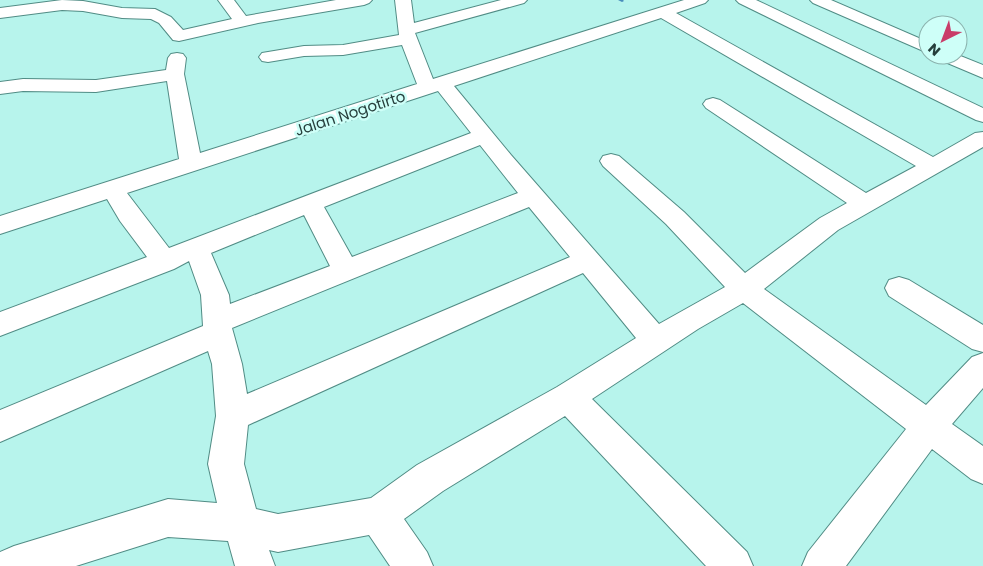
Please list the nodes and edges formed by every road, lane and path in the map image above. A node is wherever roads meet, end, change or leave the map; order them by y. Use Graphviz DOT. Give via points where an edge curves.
graph roads {
  1 [pos="226,0"];
  2 [pos="364,0"];
  3 [pos="519,0"];
  4 [pos="700,0"];
  5 [pos="744,0"];
  6 [pos="818,0"];
  7 [pos="408,2"];
  8 [pos="0,12"];
  9 [pos="663,12"];
  10 [pos="242,22"];
  11 [pos="407,35"];
  12 [pos="179,36"];
  13 [pos="918,44"];
  14 [pos="268,57"];
  15 [pos="967,65"];
  16 [pos="983,72"];
  17 [pos="175,74"];
  18 [pos="435,85"];
  19 [pos="0,88"];
  20 [pos="713,104"];
  21 [pos="983,116"];
  22 [pos="483,136"];
  23 [pos="983,138"];
  24 [pos="611,161"];
  25 [pos="191,164"];
  26 [pos="932,166"];
  27 [pos="112,189"];
  28 [pos="533,196"];
  29 [pos="310,203"];
  30 [pos="865,204"];
  31 [pos="0,225"];
  32 [pos="196,248"];
  33 [pos="588,260"];
  34 [pos="165,262"];
  35 [pos="346,270"];
  36 [pos="899,288"];
  37 [pos="744,289"];
  38 [pos="0,324"];
  39 [pos="218,327"];
  40 [pos="983,340"];
  41 [pos="656,341"];
  42 [pos="983,366"];
  43 [pos="568,397"];
  44 [pos="233,416"];
  45 [pos="930,425"];
  46 [pos="0,426"];
  47 [pos="983,467"];
  48 [pos="378,515"];
  49 [pos="241,523"];
  50 [pos="14,566"];
  51 [pos="255,566"];
  52 [pos="413,566"];
  53 [pos="733,566"];
  54 [pos="822,566"];
  1 -- 10 [label="street"];
  2 -- 10 [label="street"];
  3 -- 11 [label="street"];
  4 -- 9 [label="street, Jalan Nogotirto"];
  5 -- 21 [label="street"];
  6 -- 13 [label="street"];
  7 -- 11 [label="street"];
  8 -- 12 [label="street" via="62,5 154,14 165,20"];
  9 -- 18 [label="street, Jalan Nogotirto"];
  9 -- 26 [label="street"];
  10 -- 12 [label="street"];
  11 -- 14 [label="street" via="343,50 304,51"];
  11 -- 18 [label="street" via="419,69"];
  12 -- 17 [label="street"];
  15 -- 16 [label="street"];
  17 -- 19 [label="street" via="96,86"];
  17 -- 25 [label="street"];
  18 -- 22 [label="street"];
  18 -- 25 [label="street, Jalan Nogotirto"];
  20 -- 30 [label="street"];
  22 -- 28 [label="street"];
  22 -- 29 [label="street"];
  23 -- 26 [label="street"];
  24 -- 37 [label="street" via="675,218"];
  25 -- 27 [label="street, Jalan Nogotirto"];
  26 -- 30 [label="street"];
  27 -- 31 [label="street, Jalan Nogotirto"];
  27 -- 34 [label="street"];
  28 -- 33 [label="street"];
  28 -- 35 [label="street"];
  29 -- 32 [label="street"];
  29 -- 35 [label="street"];
  30 -- 37 [label="street" via="829,224"];
  32 -- 34 [label="street"];
  32 -- 39 [label="street" via="215,296"];
  33 -- 41 [label="street"];
  33 -- 44 [label="street"];
  34 -- 38 [label="street"];
  35 -- 39 [label="street"];
  36 -- 40 [label="street"];
  37 -- 41 [label="street"];
  37 -- 45 [label="street"];
  39 -- 44 [label="street" via="227,364"];
  39 -- 46 [label="street"];
  41 -- 43 [label="street"];
  42 -- 45 [label="street"];
  43 -- 48 [label="street" via="430,478"];
  43 -- 53 [label="street"];
  44 -- 49 [label="street" via="226,464"];
  45 -- 47 [label="street"];
  45 -- 54 [label="street"];
  48 -- 49 [label="street" via="278,533"];
  48 -- 52 [label="street"];
  49 -- 50 [label="street" via="168,518"];
  49 -- 51 [label="street"];
}
